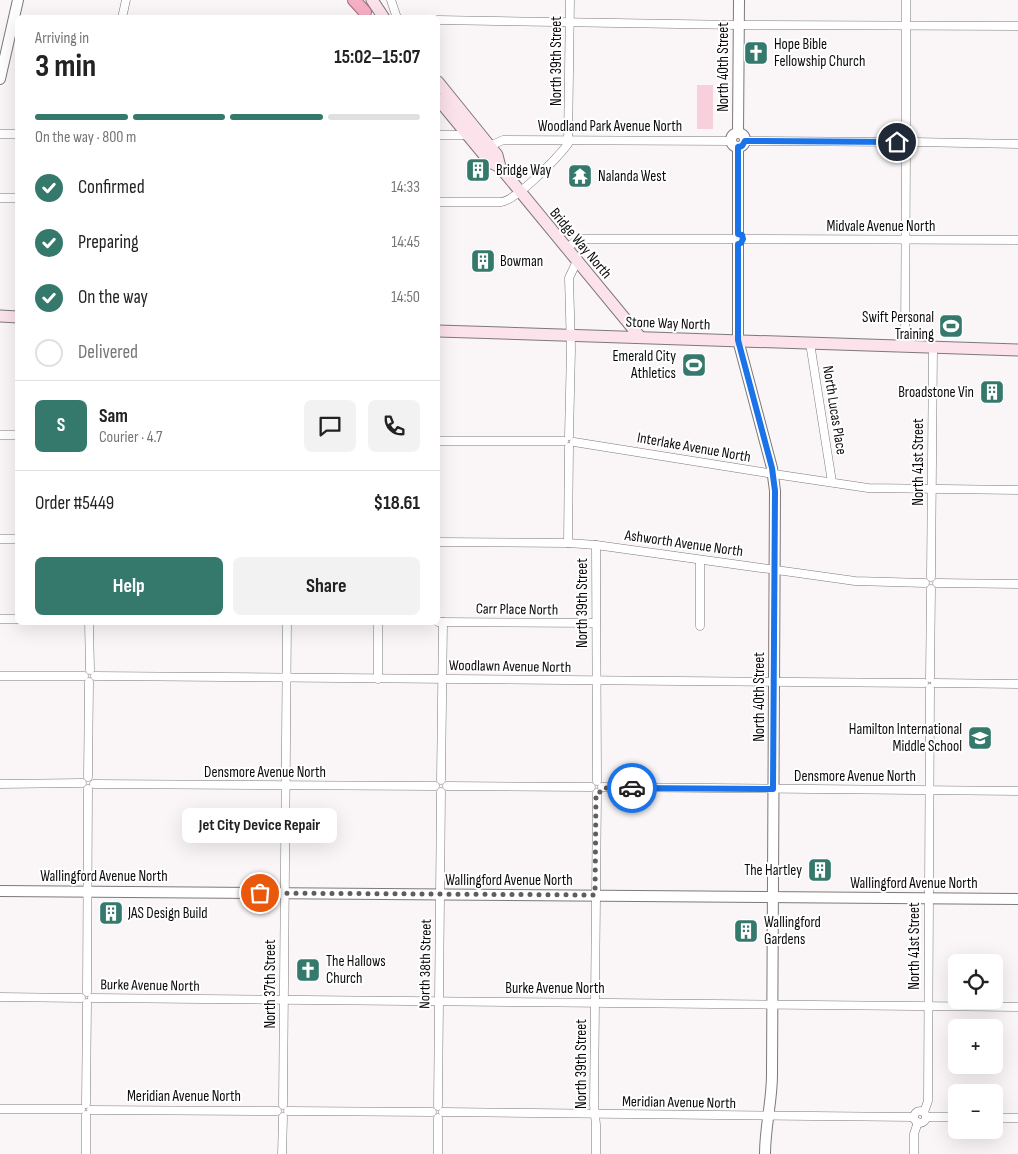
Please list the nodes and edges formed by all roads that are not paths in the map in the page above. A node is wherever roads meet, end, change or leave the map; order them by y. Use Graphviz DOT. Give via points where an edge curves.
graph roads {
  1 [pos="18,0"];
  2 [pos="126,0"];
  3 [pos="354,0"];
  4 [pos="372,0"];
  5 [pos="391,0"];
  6 [pos="570,0"];
  7 [pos="739,0"];
  8 [pos="906,0"];
  9 [pos="365,10"];
  10 [pos="123,15"];
  11 [pos="382,15"];
  12 [pos="396,15"];
  13 [pos="440,20"];
  14 [pos="570,22"];
  15 [pos="739,25"];
  16 [pos="906,26"];
  17 [pos="1018,26"];
  18 [pos="0,79"];
  19 [pos="440,84"];
  20 [pos="440,101"];
  21 [pos="0,134"];
  22 [pos="15,134"];
  23 [pos="906,134"];
  24 [pos="440,135"];
  25 [pos="467,135"];
  26 [pos="738,140"];
  27 [pos="569,141"];
  28 [pos="898,142"];
  29 [pos="914,142"];
  30 [pos="1018,144"];
  31 [pos="490,146"];
  32 [pos="906,150"];
  33 [pos="500,167"];
  34 [pos="520,192"];
  35 [pos="0,198"];
  36 [pos="15,198"];
  37 [pos="440,202"];
  38 [pos="738,239"];
  39 [pos="906,239"];
  40 [pos="1018,240"];
  41 [pos="567,248"];
  42 [pos="578,262"];
  43 [pos="0,316"];
  44 [pos="15,317"];
  45 [pos="440,331"];
  46 [pos="570,335"];
  47 [pos="640,337"];
  48 [pos="738,340"];
  49 [pos="810,343"];
  50 [pos="905,346"];
  51 [pos="933,347"];
  52 [pos="1018,350"];
  53 [pos="0,435"];
  54 [pos="15,436"];
  55 [pos="440,441"];
  56 [pos="569,441"];
  57 [pos="774,474"];
  58 [pos="832,482"];
  59 [pos="932,490"];
  60 [pos="1018,490"];
  61 [pos="15,539"];
  62 [pos="0,540"];
  63 [pos="440,542"];
  64 [pos="568,543"];
  65 [pos="596,545"];
  66 [pos="700,560"];
  67 [pos="775,570"];
  68 [pos="931,583"];
  69 [pos="1018,584"];
  70 [pos="0,619"];
  71 [pos="15,619"];
  72 [pos="440,622"];
  73 [pos="596,623"];
  74 [pos="89,625"];
  75 [pos="287,625"];
  76 [pos="378,625"];
  77 [pos="700,626"];
  78 [pos="0,676"];
  79 [pos="89,676"];
  80 [pos="287,678"];
  81 [pos="378,679"];
  82 [pos="442,679"];
  83 [pos="596,681"];
  84 [pos="774,682"];
  85 [pos="930,683"];
  86 [pos="1018,684"];
  87 [pos="90,783"];
  88 [pos="0,784"];
  89 [pos="286,786"];
  90 [pos="441,786"];
  91 [pos="596,787"];
  92 [pos="773,789"];
  93 [pos="929,790"];
  94 [pos="1018,791"];
  95 [pos="0,890"];
  96 [pos="88,891"];
  97 [pos="285,893"];
  98 [pos="440,894"];
  99 [pos="595,895"];
  100 [pos="773,897"];
  101 [pos="928,898"];
  102 [pos="1018,899"];
  103 [pos="0,997"];
  104 [pos="87,998"];
  105 [pos="284,1000"];
  106 [pos="439,1002"];
  107 [pos="595,1002"];
  108 [pos="772,1005"];
  109 [pos="927,1006"];
  110 [pos="1018,1007"];
  111 [pos="0,1109"];
  112 [pos="86,1109"];
  113 [pos="283,1111"];
  114 [pos="438,1112"];
  115 [pos="595,1115"];
  116 [pos="925,1115"];
  117 [pos="769,1116"];
  118 [pos="948,1116"];
  119 [pos="1003,1118"];
  120 [pos="1018,1118"];
  121 [pos="916,1120"];
  122 [pos="86,1154"];
  123 [pos="282,1154"];
  124 [pos="438,1154"];
  125 [pos="596,1154"];
  126 [pos="765,1154"];
  127 [pos="914,1154"];
  1 -- 18 [label="street"];
  2 -- 10 [label="street"];
  3 -- 9 [label="highway"];
  4 -- 11 [label="main road"];
  5 -- 12 [label="street"];
  6 -- 14 [label="street, North 39th Street"];
  7 -- 15 [label="street, North 40th Street"];
  8 -- 16 [label="street"];
  13 -- 14 [label="street"];
  14 -- 15 [label="street"];
  14 -- 27 [label="street, North 39th Street"];
  15 -- 16 [label="street"];
  15 -- 26 [label="street, North 40th Street"];
  16 -- 17 [label="street"];
  16 -- 23 [label="street"];
  19 -- 31 [label="main road, Bridge Way North"];
  20 -- 25 [label="main road, Bridge Way North"];
  21 -- 22 [label="street"];
  23 -- 28 [label="street" via="899,137"];
  23 -- 29 [label="street" via="913,137"];
  24 -- 25 [label="street"];
  25 -- 33 [label="main road, Bridge Way North" via="490,162"];
  26 -- 27 [label="street, Woodland Park Avenue North"];
  26 -- 28 [label="street, Woodland Park Avenue North"];
  26 -- 38 [label="street, North 40th Street"];
  27 -- 31 [label="street, Woodland Park Avenue North" via="503,140"];
  27 -- 34 [label="street"];
  28 -- 32 [label="street"];
  29 -- 30 [label="street"];
  29 -- 32 [label="street" via="912,148"];
  31 -- 33 [label="main road, Bridge Way North" via="498,155"];
  32 -- 39 [label="street"];
  33 -- 34 [label="main road, Bridge Way North"];
  34 -- 37 [label="street" via="514,198 501,202"];
  34 -- 41 [label="main road, Bridge Way North"];
  35 -- 36 [label="street"];
  38 -- 39 [label="street, Midvale Avenue North"];
  38 -- 41 [label="street, Midvale Avenue North" via="581,239"];
  38 -- 48 [label="street, North 40th Street"];
  39 -- 40 [label="street, Midvale Avenue North"];
  39 -- 50 [label="street"];
  41 -- 42 [label="main road, Bridge Way North"];
  42 -- 46 [label="street, North 39th Street" via="569,278"];
  42 -- 47 [label="main road, Bridge Way North"];
  43 -- 44 [label="main road"];
  45 -- 46 [label="main road, Stone Way North"];
  46 -- 47 [label="main road, Stone Way North"];
  46 -- 56 [label="street, North 39th Street"];
  47 -- 48 [label="main road, Stone Way North"];
  48 -- 49 [label="main road, Stone Way North"];
  48 -- 57 [label="street, North 40th Street"];
  49 -- 50 [label="main road, Stone Way North"];
  49 -- 58 [label="street, North Lucas Place"];
  50 -- 51 [label="main road, Stone Way North"];
  51 -- 52 [label="main road, Stone Way North"];
  51 -- 59 [label="street, North 41st Street"];
  53 -- 54 [label="street"];
  55 -- 56 [label="street, Interlake Avenue North"];
  56 -- 57 [label="street, Interlake Avenue North"];
  56 -- 64 [label="street, North 39th Street"];
  57 -- 58 [label="street, Interlake Avenue North"];
  57 -- 67 [label="street, North 40th Street"];
  58 -- 59 [label="street, Interlake Avenue North" via="868,488"];
  59 -- 60 [label="street, Interlake Avenue North"];
  59 -- 68 [label="street, North 41st Street"];
  61 -- 62 [label="street"];
  63 -- 64 [label="street, Ashworth Avenue North"];
  64 -- 65 [label="street, Ashworth Avenue North"];
  65 -- 66 [label="street, Ashworth Avenue North"];
  65 -- 73 [label="street, North 39th Street"];
  66 -- 67 [label="street, Ashworth Avenue North"];
  66 -- 77 [label="street"];
  67 -- 68 [label="street, Ashworth Avenue North" via="855,581"];
  67 -- 84 [label="street, North 40th Street"];
  68 -- 69 [label="street, Ashworth Avenue North"];
  68 -- 85 [label="street, North 41st Street"];
  70 -- 71 [label="street"];
  72 -- 73 [label="street, Carr Place North"];
  72 -- 82 [label="street, North 38th Street"];
  73 -- 83 [label="street, North 39th Street"];
  74 -- 79 [label="street"];
  75 -- 80 [label="street, North 37th Street"];
  76 -- 81 [label="street"];
  78 -- 79 [label="street, Woodlawn Avenue North"];
  79 -- 80 [label="street, Woodlawn Avenue North"];
  79 -- 87 [label="street"];
  80 -- 81 [label="street, Woodlawn Avenue North"];
  80 -- 89 [label="street, North 37th Street"];
  81 -- 82 [label="street, Woodlawn Avenue North"];
  82 -- 83 [label="street, Woodlawn Avenue North"];
  82 -- 90 [label="street, North 38th Street"];
  83 -- 84 [label="street, Woodlawn Avenue North"];
  83 -- 91 [label="street, North 39th Street"];
  84 -- 85 [label="street, Woodlawn Avenue North"];
  84 -- 92 [label="street, North 40th Street"];
  85 -- 86 [label="street, Woodlawn Avenue North"];
  85 -- 93 [label="street, North 41st Street"];
  87 -- 88 [label="street" via="84,788 82,783"];
  87 -- 89 [label="street, Densmore Avenue North"];
  87 -- 96 [label="street"];
  89 -- 90 [label="street, Densmore Avenue North"];
  89 -- 97 [label="street, North 37th Street"];
  90 -- 91 [label="street, Densmore Avenue North"];
  90 -- 98 [label="street, North 38th Street"];
  91 -- 92 [label="street, Densmore Avenue North"];
  91 -- 99 [label="street, North 39th Street"];
  92 -- 93 [label="street, Densmore Avenue North"];
  92 -- 100 [label="street, North 40th Street"];
  93 -- 94 [label="street, Densmore Avenue North"];
  93 -- 101 [label="street, North 41st Street"];
  95 -- 96 [label="street, Wallingford Avenue North"];
  96 -- 97 [label="street, Wallingford Avenue North"];
  96 -- 104 [label="street"];
  97 -- 98 [label="street, Wallingford Avenue North"];
  97 -- 105 [label="street, North 37th Street"];
  98 -- 99 [label="street, Wallingford Avenue North"];
  98 -- 106 [label="street, North 38th Street"];
  99 -- 100 [label="street, Wallingford Avenue North"];
  99 -- 107 [label="street, North 39th Street"];
  100 -- 101 [label="street, Wallingford Avenue North"];
  100 -- 108 [label="street, North 40th Street"];
  101 -- 102 [label="street, Wallingford Avenue North"];
  101 -- 109 [label="street, North 41st Street"];
  103 -- 104 [label="street, Burke Avenue North"];
  104 -- 105 [label="street, Burke Avenue North"];
  104 -- 112 [label="street"];
  105 -- 106 [label="street, Burke Avenue North"];
  105 -- 113 [label="street, North 37th Street"];
  106 -- 107 [label="street, Burke Avenue North"];
  106 -- 114 [label="street, North 38th Street"];
  107 -- 108 [label="street, Burke Avenue North"];
  107 -- 115 [label="street, North 39th Street"];
  108 -- 109 [label="street, Burke Avenue North"];
  108 -- 117 [label="street, North 40th Street"];
  109 -- 110 [label="street, Burke Avenue North"];
  109 -- 116 [label="street, North 41st Street" via="928,1101"];
  111 -- 112 [label="street, Meridian Avenue North"];
  112 -- 113 [label="street, Meridian Avenue North"];
  112 -- 122 [label="street"];
  113 -- 114 [label="street, Meridian Avenue North"];
  113 -- 123 [label="street, North 37th Street"];
  114 -- 115 [label="street, Meridian Avenue North"];
  114 -- 124 [label="street, North 38th Street"];
  115 -- 117 [label="street, Meridian Avenue North"];
  115 -- 125 [label="street, North 39th Street"];
  116 -- 118 [label="street"];
  116 -- 121 [label="street" via="924,1122"];
  117 -- 121 [label="street, Meridian Avenue North"];
  117 -- 126 [label="street, North 40th Street"];
  119 -- 120 [label="street"];
  121 -- 127 [label="street"];
}
